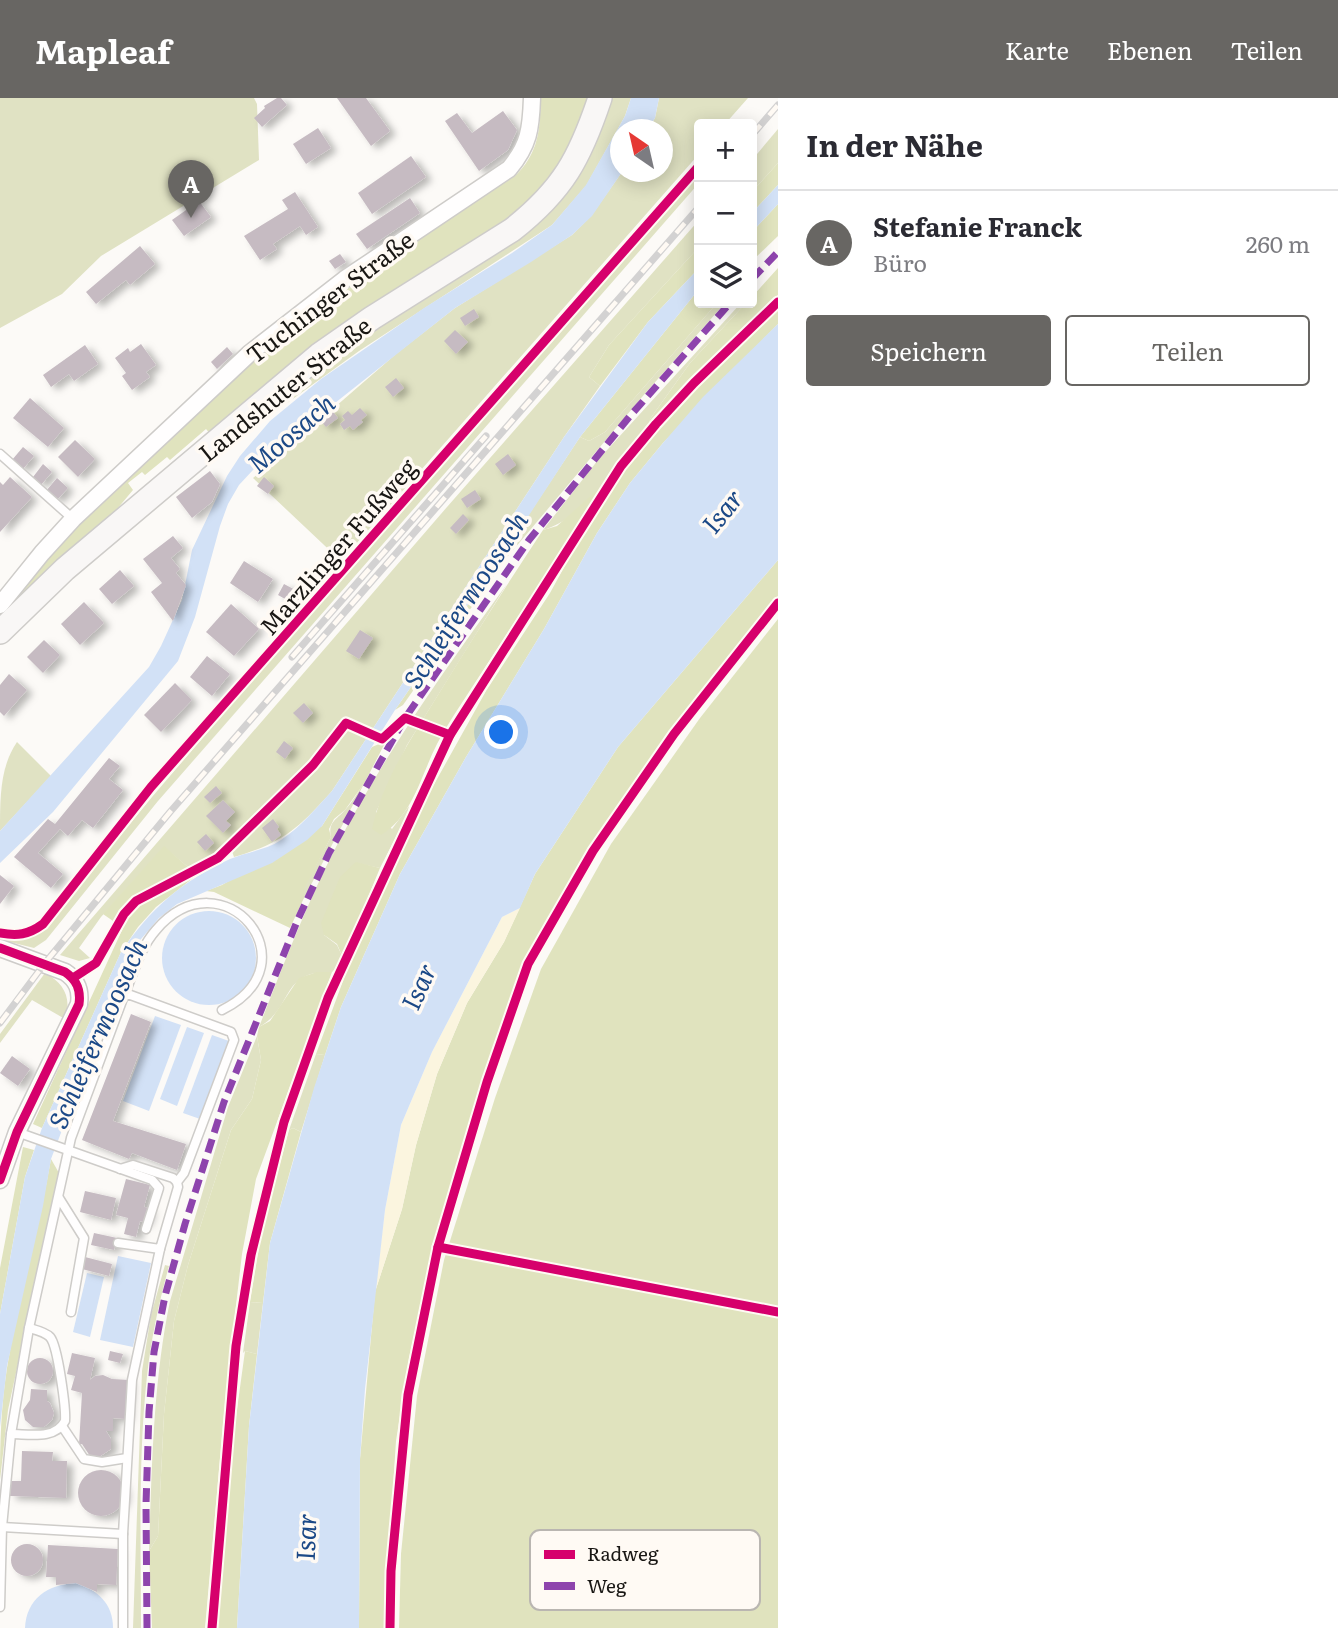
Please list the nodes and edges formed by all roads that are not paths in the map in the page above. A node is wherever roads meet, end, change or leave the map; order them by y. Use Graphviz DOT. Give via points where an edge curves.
graph roads {
  1 [pos="532,98"];
  2 [pos="600,98"];
  3 [pos="0,454"];
  4 [pos="73,519"];
  5 [pos="0,605"];
  6 [pos="0,632"];
  7 [pos="176,879"];
  8 [pos="0,948"];
  9 [pos="73,978"];
  10 [pos="125,993"];
  11 [pos="222,1010"];
  12 [pos="17,1132"];
  13 [pos="68,1150"];
  14 [pos="120,1169"];
  15 [pos="0,1180"];
  16 [pos="177,1182"];
  17 [pos="59,1198"];
  18 [pos="146,1229"];
  19 [pos="118,1244"];
  20 [pos="160,1249"];
  21 [pos="71,1312"];
  22 [pos="29,1328"];
  23 [pos="62,1426"];
  24 [pos="10,1434"];
  25 [pos="127,1458"];
  26 [pos="2,1527"];
  27 [pos="123,1534"];
  28 [pos="0,1607"];
  29 [pos="122,1628"];
  1 -- 4 [label="street, Tuchinger Straße" via="529,136 509,169 293,318"];
  2 -- 6 [label="main road, Landshuter Straße" via="576,160 530,216 319,355 74,562"];
  3 -- 4 [label="lane"];
  4 -- 5 [label="street, Tuchinger Straße"];
  7 -- 9 [label="lane" via="136,901 96,963"];
  8 -- 9 [label="street"];
  9 -- 12 [label="street" via="79,1004"];
  10 -- 11 [label="lane" via="156,929 186,907 203,902 222,904 243,915 262,947 262,966 253,988 240,1002"];
  10 -- 13 [label="lane"];
  10 -- 16 [label="lane" via="234,1036"];
  12 -- 13 [label="lane"];
  12 -- 15 [label="street"];
  13 -- 14 [label="lane"];
  13 -- 17 [label="lane"];
  14 -- 16 [label="lane" via="133,1165"];
  14 -- 18 [label="lane" via="152,1180 159,1188"];
  16 -- 20 [label="lane"];
  17 -- 21 [label="lane" via="84,1238"];
  17 -- 22 [label="lane"];
  19 -- 20 [label="lane"];
  20 -- 25 [label="lane" via="134,1366"];
  22 -- 23 [label="lane" via="50,1336 58,1357 66,1414"];
  22 -- 24 [label="lane"];
  23 -- 24 [label="lane" via="49,1434"];
  23 -- 25 [label="lane" via="84,1459"];
  24 -- 26 [label="lane"];
  25 -- 27 [label="lane"];
  26 -- 27 [label="lane"];
  26 -- 28 [label="lane"];
  27 -- 29 [label="lane"];
}
